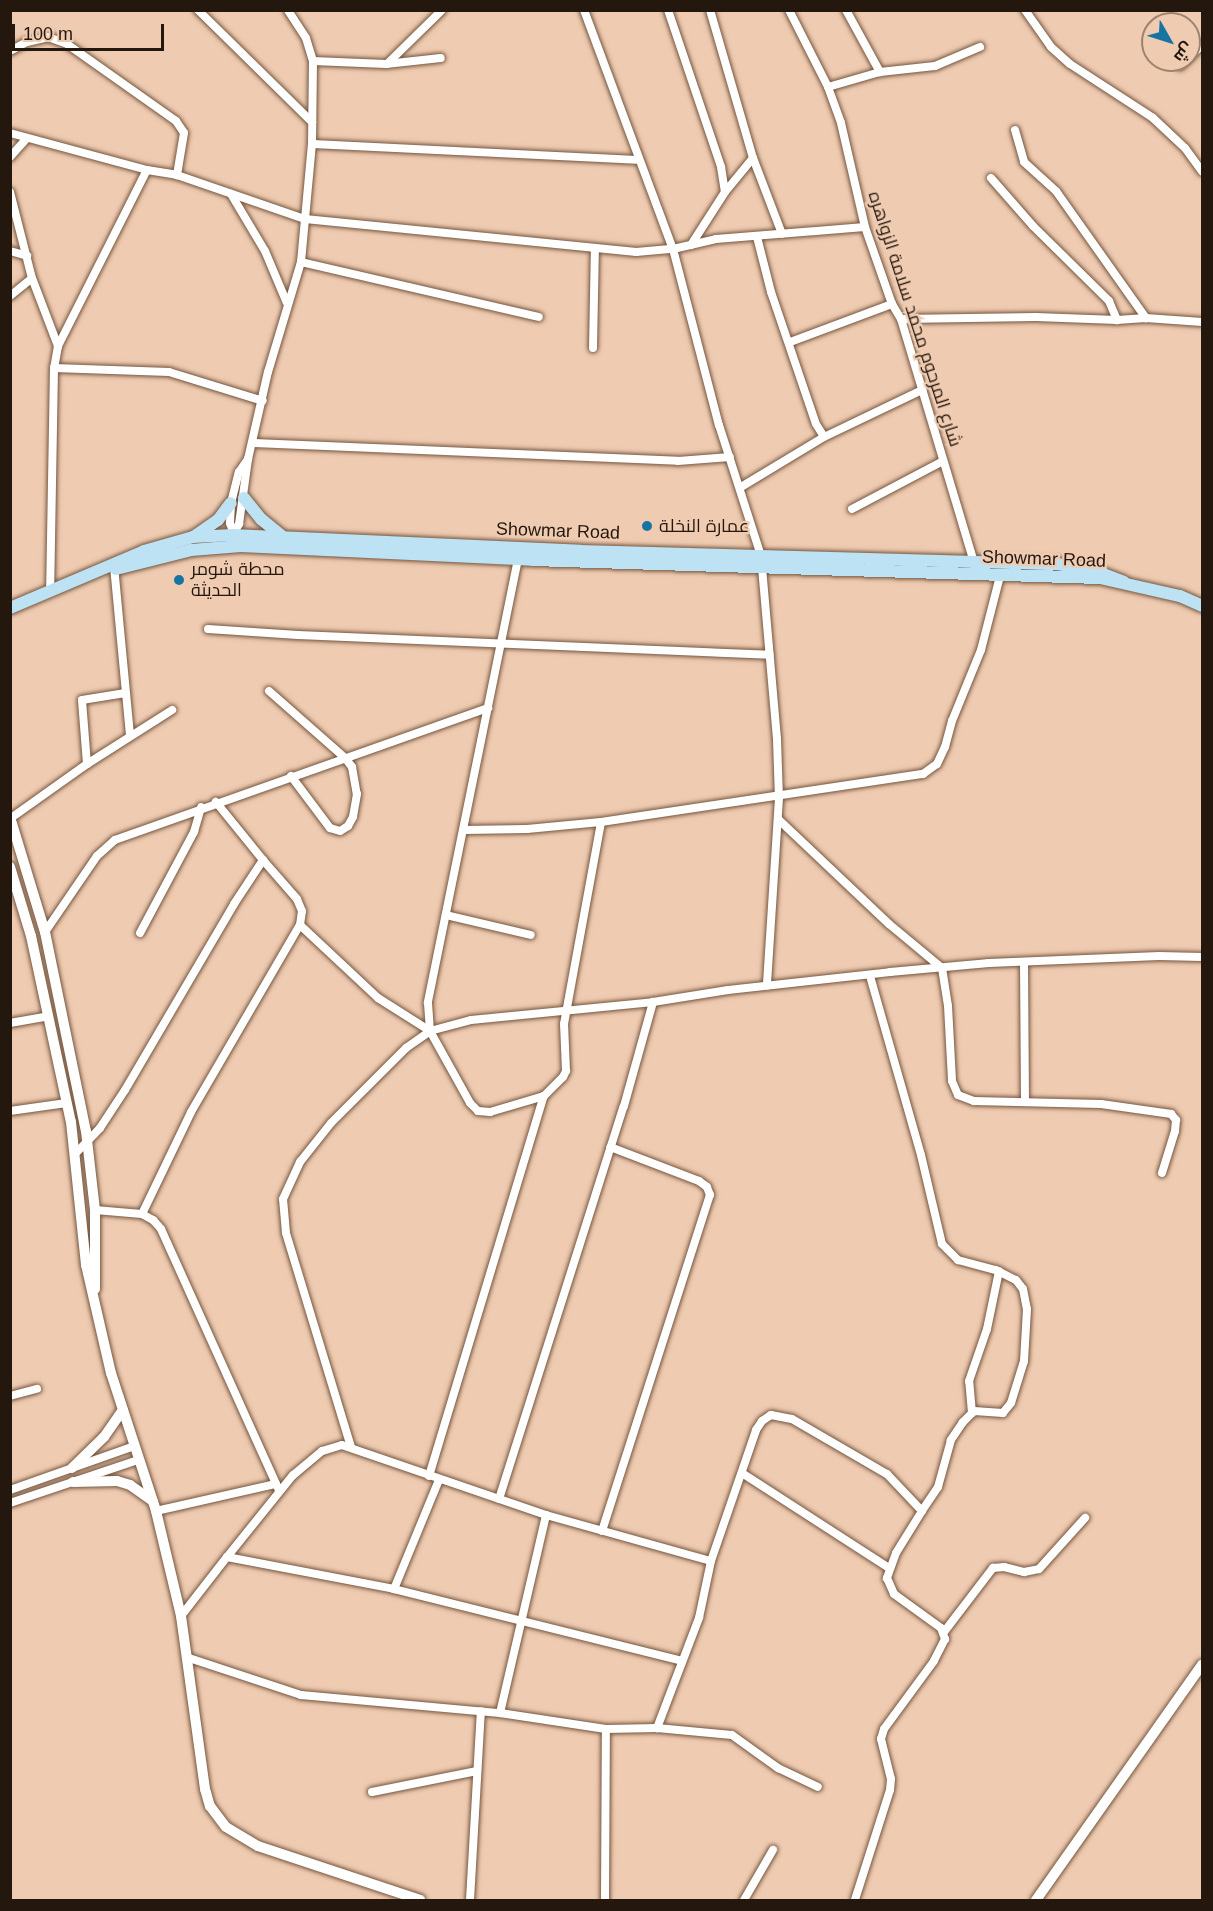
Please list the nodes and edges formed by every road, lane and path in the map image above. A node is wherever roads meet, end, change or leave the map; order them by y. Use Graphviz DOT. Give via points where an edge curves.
graph roads {
  1 [pos="198,10"];
  2 [pos="288,10"];
  3 [pos="442,10"];
  4 [pos="584,10"];
  5 [pos="668,10"];
  6 [pos="711,10"];
  7 [pos="789,10"];
  8 [pos="846,10"];
  9 [pos="1025,10"];
  10 [pos="980,47"];
  11 [pos="10,51"];
  12 [pos="441,58"];
  13 [pos="314,61"];
  14 [pos="386,64"];
  15 [pos="880,72"];
  16 [pos="828,87"];
  17 [pos="312,122"];
  18 [pos="1016,130"];
  19 [pos="10,133"];
  20 [pos="27,138"];
  21 [pos="312,144"];
  22 [pos="10,157"];
  23 [pos="753,158"];
  24 [pos="638,160"];
  25 [pos="147,170"];
  26 [pos="1203,171"];
  27 [pos="177,175"];
  28 [pos="991,178"];
  29 [pos="10,192"];
  30 [pos="725,192"];
  31 [pos="231,194"];
  32 [pos="305,219"];
  33 [pos="865,227"];
  34 [pos="782,234"];
  35 [pos="757,237"];
  36 [pos="691,245"];
  37 [pos="595,248"];
  38 [pos="673,249"];
  39 [pos="10,251"];
  40 [pos="27,256"];
  41 [pos="301,262"];
  42 [pos="32,278"];
  43 [pos="10,296"];
  44 [pos="287,303"];
  45 [pos="892,304"];
  46 [pos="539,317"];
  47 [pos="1146,318"];
  48 [pos="901,319"];
  49 [pos="1118,320"];
  50 [pos="1203,322"];
  51 [pos="790,342"];
  52 [pos="57,346"];
  53 [pos="592,348"];
  54 [pos="54,368"];
  55 [pos="922,390"];
  56 [pos="263,401"];
  57 [pos="824,437"];
  58 [pos="254,443"];
  59 [pos="730,457"];
  60 [pos="248,459"];
  61 [pos="943,461"];
  62 [pos="741,487"];
  63 [pos="244,498"];
  64 [pos="231,503"];
  65 [pos="852,509"];
  66 [pos="233,535"];
  67 [pos="281,535"];
  68 [pos="193,537"];
  69 [pos="241,546"];
  70 [pos="220,547"];
  71 [pos="518,559"];
  72 [pos="762,561"];
  73 [pos="110,567"];
  74 [pos="975,568"];
  75 [pos="999,576"];
  76 [pos="1124,582"];
  77 [pos="50,591"];
  78 [pos="1203,606"];
  79 [pos="10,608"];
  80 [pos="208,628"];
  81 [pos="500,643"];
  82 [pos="770,656"];
  83 [pos="269,691"];
  84 [pos="125,693"];
  85 [pos="488,708"];
  86 [pos="172,710"];
  87 [pos="130,735"];
  88 [pos="346,759"];
  89 [pos="87,764"];
  90 [pos="291,776"];
  91 [pos="779,798"];
  92 [pos="216,802"];
  93 [pos="201,807"];
  94 [pos="11,817"];
  95 [pos="779,820"];
  96 [pos="601,822"];
  97 [pos="464,830"];
  98 [pos="263,860"];
  99 [pos="10,867"];
  100 [pos="446,915"];
  101 [pos="300,925"];
  102 [pos="45,932"];
  103 [pos="140,933"];
  104 [pos="531,935"];
  105 [pos="1203,957"];
  106 [pos="1024,962"];
  107 [pos="942,968"];
  108 [pos="870,976"];
  109 [pos="767,986"];
  110 [pos="653,1002"];
  111 [pos="566,1011"];
  112 [pos="48,1016"];
  113 [pos="10,1023"];
  114 [pos="430,1031"];
  115 [pos="544,1096"];
  116 [pos="1025,1101"];
  117 [pos="66,1103"];
  118 [pos="10,1111"];
  119 [pos="87,1144"];
  120 [pos="610,1147"];
  121 [pos="75,1154"];
  122 [pos="1162,1173"];
  123 [pos="95,1210"];
  124 [pos="142,1214"];
  125 [pos="999,1271"];
  126 [pos="94,1301"];
  127 [pos="37,1389"];
  128 [pos="10,1396"];
  129 [pos="123,1410"];
  130 [pos="972,1413"];
  131 [pos="134,1446"];
  132 [pos="351,1447"];
  133 [pos="138,1460"];
  134 [pos="72,1468"];
  135 [pos="742,1473"];
  136 [pos="429,1476"];
  137 [pos="439,1480"];
  138 [pos="73,1482"];
  139 [pos="278,1487"];
  140 [pos="10,1490"];
  141 [pos="500,1499"];
  142 [pos="10,1503"];
  143 [pos="154,1506"];
  144 [pos="922,1511"];
  145 [pos="546,1515"];
  146 [pos="1085,1518"];
  147 [pos="603,1531"];
  148 [pos="227,1557"];
  149 [pos="711,1561"];
  150 [pos="889,1568"];
  151 [pos="394,1589"];
  152 [pos="181,1616"];
  153 [pos="520,1620"];
  154 [pos="944,1632"];
  155 [pos="189,1658"];
  156 [pos="682,1661"];
  157 [pos="1203,1665"];
  158 [pos="481,1712"];
  159 [pos="500,1713"];
  160 [pos="657,1728"];
  161 [pos="606,1729"];
  162 [pos="477,1771"];
  163 [pos="818,1787"];
  164 [pos="372,1792"];
  165 [pos="773,1850"];
  166 [pos="420,1900"];
  167 [pos="470,1900"];
  168 [pos="605,1900"];
  169 [pos="744,1900"];
  170 [pos="855,1900"];
  171 [pos="1036,1900"];
  1 -- 17 [label="street"];
  2 -- 13 [label="street" via="306,38"];
  3 -- 14 [label="street"];
  4 -- 24 [label="street"];
  5 -- 30 [label="street" via="721,167"];
  6 -- 23 [label="street"];
  7 -- 16 [label="street, شارع المرحوم محمد سلامة الزواهره"];
  8 -- 15 [label="street"];
  9 -- 26 [label="street" via="1070,64 1154,118"];
  10 -- 15 [label="street" via="934,66"];
  11 -- 27 [label="street" via="48,37 67,44 176,121 184,133"];
  12 -- 14 [label="street"];
  13 -- 14 [label="street"];
  13 -- 17 [label="street"];
  15 -- 16 [label="street"];
  16 -- 33 [label="street, شارع المرحوم محمد سلامة الزواهره" via="841,123"];
  17 -- 21 [label="street"];
  18 -- 47 [label="street" via="1024,162 1056,190"];
  19 -- 20 [label="street"];
  20 -- 22 [label="street"];
  20 -- 25 [label="street"];
  21 -- 24 [label="street"];
  21 -- 32 [label="street"];
  23 -- 30 [label="street"];
  23 -- 34 [label="street"];
  24 -- 38 [label="street"];
  25 -- 27 [label="street"];
  25 -- 52 [label="street"];
  27 -- 31 [label="street"];
  28 -- 49 [label="street" via="1109,300"];
  29 -- 40 [label="street"];
  30 -- 36 [label="street"];
  31 -- 32 [label="street"];
  31 -- 44 [label="street" via="265,251"];
  32 -- 37 [label="street"];
  32 -- 41 [label="street"];
  33 -- 34 [label="street"];
  33 -- 45 [label="street, شارع المرحوم محمد سلامة الزواهره"];
  34 -- 35 [label="street"];
  35 -- 36 [label="street"];
  35 -- 51 [label="street" via="771,292"];
  36 -- 38 [label="street"];
  37 -- 38 [label="street" via="636,252"];
  37 -- 53 [label="street"];
  38 -- 59 [label="street"];
  39 -- 40 [label="street"];
  40 -- 42 [label="street"];
  41 -- 44 [label="street"];
  41 -- 46 [label="street"];
  42 -- 43 [label="street"];
  42 -- 52 [label="street"];
  44 -- 56 [label="street"];
  45 -- 48 [label="street, شارع المرحوم محمد سلامة الزواهره"];
  45 -- 51 [label="street"];
  47 -- 49 [label="street"];
  47 -- 50 [label="street"];
  48 -- 49 [label="street"];
  48 -- 55 [label="street, شارع المرحوم محمد سلامة الزواهره"];
  51 -- 57 [label="street" via="816,424"];
  52 -- 54 [label="street"];
  54 -- 56 [label="street" via="170,372"];
  54 -- 77 [label="street"];
  55 -- 57 [label="street"];
  55 -- 61 [label="street, شارع المرحوم محمد سلامة الزواهره"];
  56 -- 58 [label="street"];
  57 -- 62 [label="street"];
  58 -- 59 [label="street" via="678,461"];
  58 -- 60 [label="street"];
  59 -- 62 [label="street"];
  60 -- 63 [label="street"];
  60 -- 64 [label="street" via="239,472"];
  61 -- 65 [label="street"];
  61 -- 74 [label="street, شارع المرحوم محمد سلامة الزواهره"];
  62 -- 72 [label="street"];
  63 -- 66 [label="street"];
  63 -- 67 [label="main road"];
  64 -- 66 [label="street"];
  64 -- 68 [label="main road" via="218,520"];
  66 -- 67 [label="main road, Showmar Road"];
  66 -- 68 [label="main road, Showmar Road"];
  66 -- 69 [label="street"];
  66 -- 70 [label="street"];
  67 -- 72 [label="main road, Showmar Road"];
  68 -- 73 [label="main road, Showmar Road"];
  69 -- 70 [label="main road, Showmar Road"];
  69 -- 71 [label="main road, Showmar Road"];
  70 -- 73 [label="main road, Showmar Road"];
  71 -- 72 [label="main road, Showmar Road"];
  71 -- 81 [label="street"];
  72 -- 74 [label="main road, Showmar Road"];
  72 -- 82 [label="street"];
  73 -- 77 [label="main road, Showmar Road"];
  73 -- 84 [label="street"];
  74 -- 75 [label="main road, Showmar Road"];
  74 -- 76 [label="main road, Showmar Road" via="1079,566"];
  75 -- 76 [label="main road, Showmar Road"];
  75 -- 91 [label="street" via="981,650 937,764 923,774"];
  76 -- 78 [label="main road, Showmar Road"];
  77 -- 79 [label="main road, Showmar Road"];
  80 -- 81 [label="street"];
  81 -- 82 [label="street"];
  81 -- 85 [label="street"];
  82 -- 91 [label="street"];
  83 -- 88 [label="street"];
  84 -- 87 [label="street"];
  84 -- 89 [label="street" via="82,700"];
  85 -- 88 [label="street"];
  85 -- 97 [label="street"];
  86 -- 87 [label="street"];
  87 -- 89 [label="street"];
  88 -- 90 [label="street"];
  88 -- 90 [label="street" via="355,774 357,794 353,817 344,829 334,830 326,824"];
  89 -- 94 [label="street"];
  90 -- 92 [label="street"];
  91 -- 95 [label="street"];
  91 -- 96 [label="street"];
  92 -- 93 [label="street"];
  92 -- 98 [label="street"];
  93 -- 102 [label="street" via="130,832 109,844"];
  93 -- 103 [label="street" via="194,832"];
  94 -- 102 [label="street"];
  95 -- 107 [label="street" via="889,924"];
  95 -- 109 [label="street"];
  96 -- 97 [label="street" via="517,830"];
  96 -- 111 [label="street"];
  97 -- 100 [label="street"];
  98 -- 101 [label="street" via="301,907"];
  98 -- 119 [label="street" via="125,1090"];
  99 -- 112 [label="street" via="31,936"];
  100 -- 104 [label="street"];
  100 -- 114 [label="street" via="428,1003"];
  101 -- 114 [label="street" via="378,998"];
  101 -- 124 [label="street" via="191,1112"];
  102 -- 119 [label="street"];
  105 -- 106 [label="street"];
  106 -- 107 [label="street"];
  106 -- 116 [label="street"];
  107 -- 108 [label="street"];
  107 -- 116 [label="street" via="955,1091 974,1101"];
  108 -- 109 [label="street"];
  108 -- 125 [label="street" via="942,1244 958,1260"];
  109 -- 110 [label="street"];
  110 -- 111 [label="street"];
  110 -- 120 [label="street"];
  111 -- 114 [label="street" via="471,1020"];
  111 -- 115 [label="street" via="562,1040 566,1071"];
  112 -- 113 [label="street"];
  112 -- 117 [label="street"];
  114 -- 115 [label="street" via="478,1111 490,1112"];
  114 -- 132 [label="street" via="406,1048 331,1124 300,1162 283,1199 286,1233"];
  115 -- 136 [label="street"];
  116 -- 122 [label="street" via="1101,1104 1171,1114 1176,1120 1175,1131"];
  117 -- 118 [label="street"];
  117 -- 121 [label="street"];
  119 -- 121 [label="street"];
  119 -- 123 [label="street"];
  120 -- 141 [label="street"];
  120 -- 147 [label="street" via="699,1181 710,1195"];
  121 -- 126 [label="street" via="86,1265"];
  123 -- 124 [label="street"];
  123 -- 126 [label="street"];
  124 -- 139 [label="street" via="161,1229 176,1258"];
  125 -- 130 [label="street" via="969,1382"];
  125 -- 130 [label="street" via="1016,1280 1025,1295 1024,1361 1007,1411"];
  126 -- 129 [label="street"];
  127 -- 128 [label="street"];
  129 -- 131 [label="street"];
  129 -- 134 [label="street" via="104,1437"];
  130 -- 144 [label="street" via="951,1440 938,1487"];
  131 -- 133 [label="street"];
  131 -- 134 [label="street"];
  132 -- 136 [label="street"];
  132 -- 139 [label="street" via="342,1445 322,1451"];
  133 -- 138 [label="street"];
  133 -- 143 [label="street"];
  134 -- 140 [label="street"];
  135 -- 144 [label="street" via="759,1424 771,1415 783,1415 887,1474"];
  135 -- 149 [label="street"];
  135 -- 150 [label="street"];
  136 -- 137 [label="street"];
  137 -- 141 [label="street"];
  137 -- 151 [label="street"];
  138 -- 142 [label="street"];
  138 -- 143 [label="street" via="117,1481 130,1485"];
  139 -- 143 [label="street"];
  139 -- 148 [label="street"];
  141 -- 145 [label="street"];
  143 -- 152 [label="street"];
  144 -- 150 [label="street"];
  145 -- 147 [label="street"];
  145 -- 153 [label="street"];
  146 -- 154 [label="street" via="1039,1569 1024,1572 993,1568"];
  147 -- 149 [label="street"];
  148 -- 151 [label="street"];
  148 -- 152 [label="street"];
  149 -- 156 [label="street" via="699,1618"];
  150 -- 154 [label="street" via="889,1588 894,1594"];
  151 -- 153 [label="street"];
  152 -- 155 [label="street"];
  153 -- 156 [label="street"];
  153 -- 159 [label="street"];
  154 -- 170 [label="street" via="934,1661 884,1729 881,1739 890,1790"];
  155 -- 158 [label="street" via="301,1695"];
  155 -- 166 [label="street" via="205,1789 215,1816 234,1833 258,1846"];
  156 -- 160 [label="street"];
  157 -- 171 [label="street"];
  158 -- 159 [label="street"];
  158 -- 162 [label="street"];
  159 -- 161 [label="street"];
  160 -- 161 [label="street"];
  160 -- 163 [label="street" via="732,1735 778,1768"];
  161 -- 168 [label="street"];
  162 -- 164 [label="street"];
  162 -- 167 [label="street"];
  165 -- 169 [label="street"];
}
